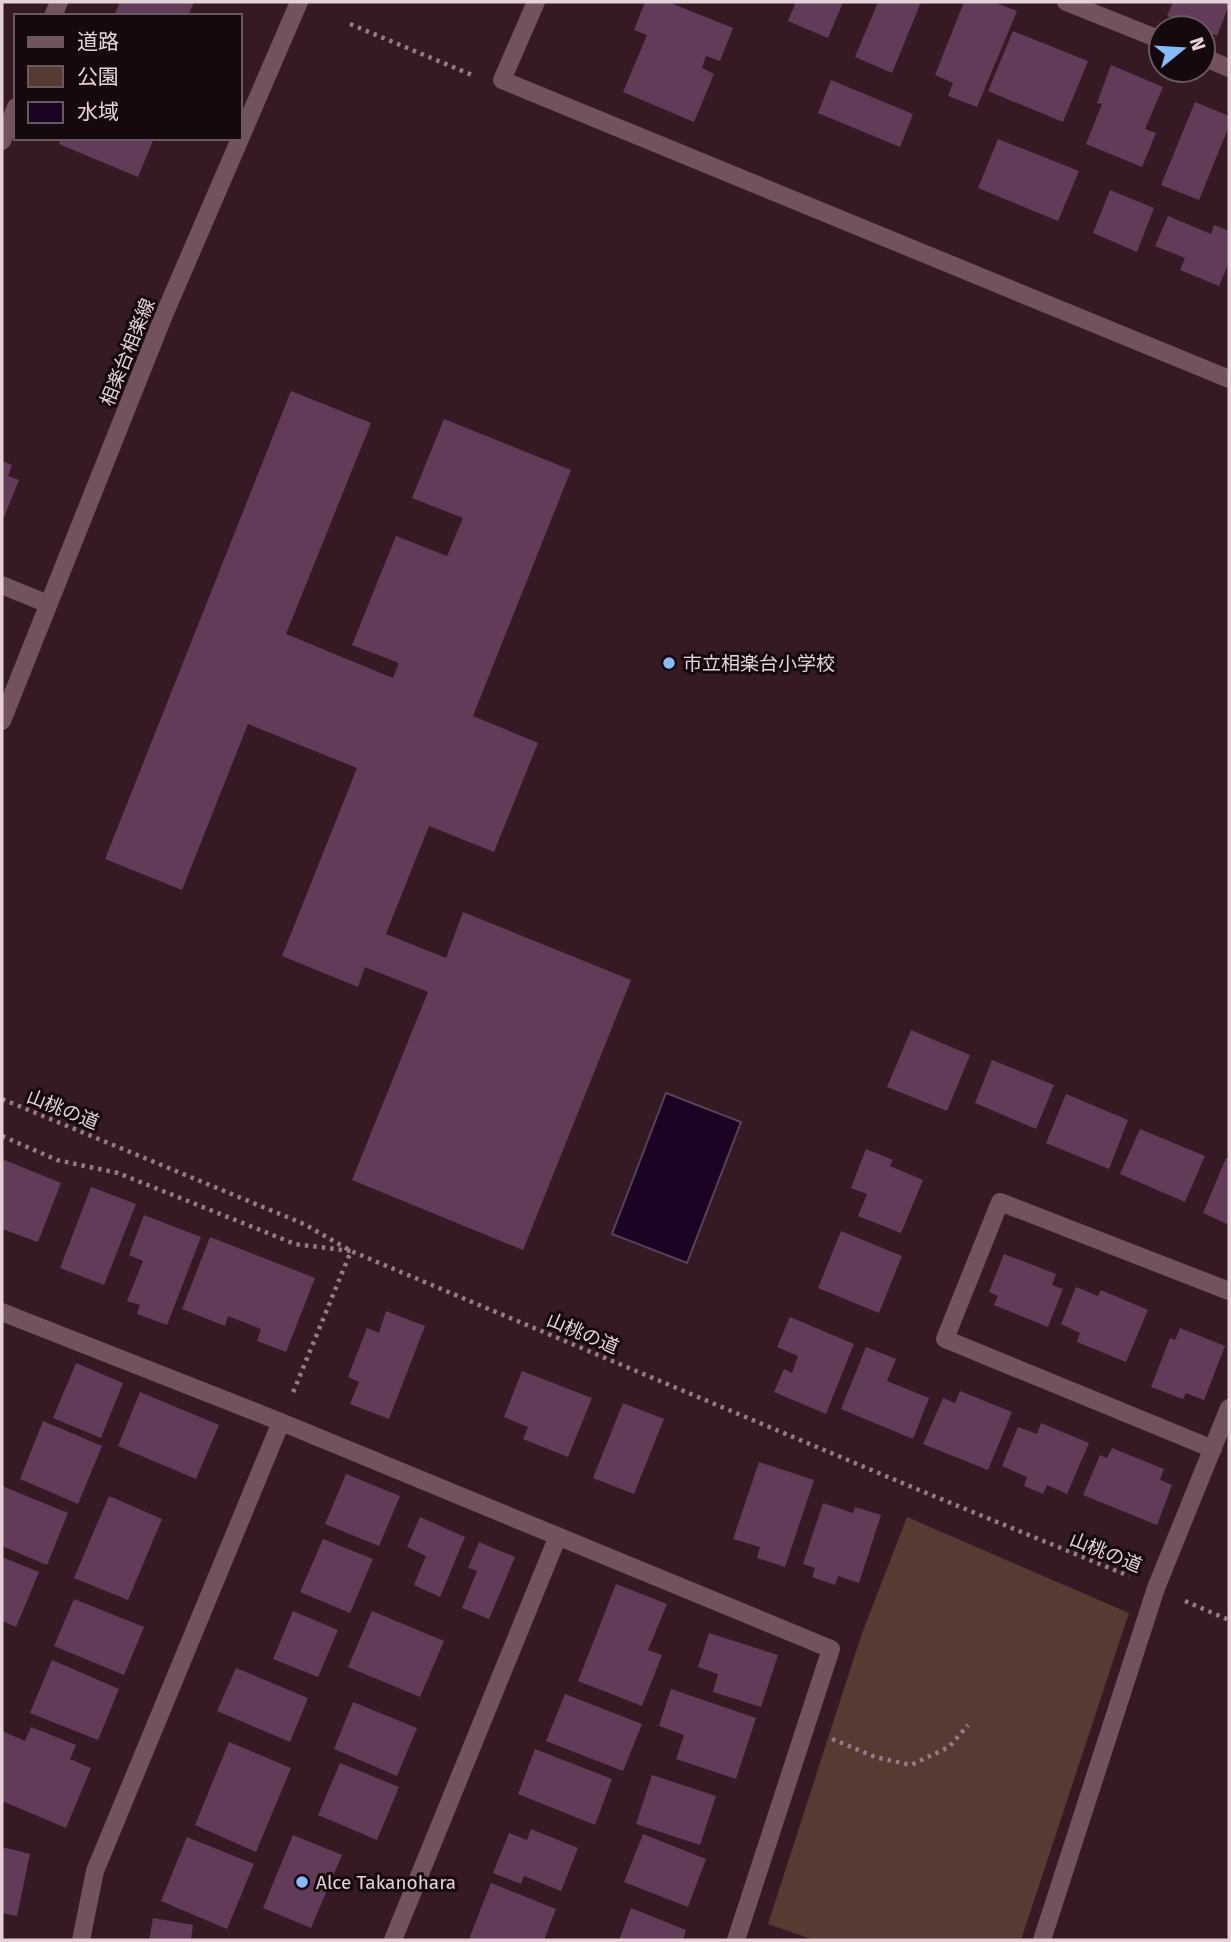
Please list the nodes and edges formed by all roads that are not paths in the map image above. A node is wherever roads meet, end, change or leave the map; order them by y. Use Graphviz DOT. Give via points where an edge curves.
graph roads {
  1 [pos="299,2"];
  2 [pos="536,2"];
  3 [pos="1066,2"];
  4 [pos="1147,34"];
  5 [pos="14,112"];
  6 [pos="242,134"];
  7 [pos="239,140"];
  8 [pos="2,141"];
  9 [pos="1229,379"];
  10 [pos="2,585"];
  11 [pos="48,604"];
  12 [pos="2,720"];
  13 [pos="1229,1291"];
  14 [pos="2,1313"];
  15 [pos="1229,1408"];
  16 [pos="281,1422"];
  17 [pos="1213,1449"];
  18 [pos="558,1536"];
  19 [pos="81,1940"];
  20 [pos="393,1940"];
  21 [pos="736,1940"];
  22 [pos="1042,1940"];
  1 -- 6 [label="street, 相楽台相楽線"];
  2 -- 9 [label="street" via="502,80"];
  3 -- 4 [label="street"];
  5 -- 8 [label="street"];
  7 -- 11 [label="street, 相楽台相楽線"];
  10 -- 11 [label="street"];
  11 -- 12 [label="street, 相楽台相楽線"];
  13 -- 17 [label="street" via="1000,1202 946,1339"];
  14 -- 16 [label="street"];
  15 -- 17 [label="street"];
  16 -- 18 [label="street"];
  16 -- 19 [label="street" via="95,1871"];
  17 -- 22 [label="street" via="1156,1588"];
  18 -- 20 [label="street"];
  18 -- 21 [label="street" via="831,1649"];
}
